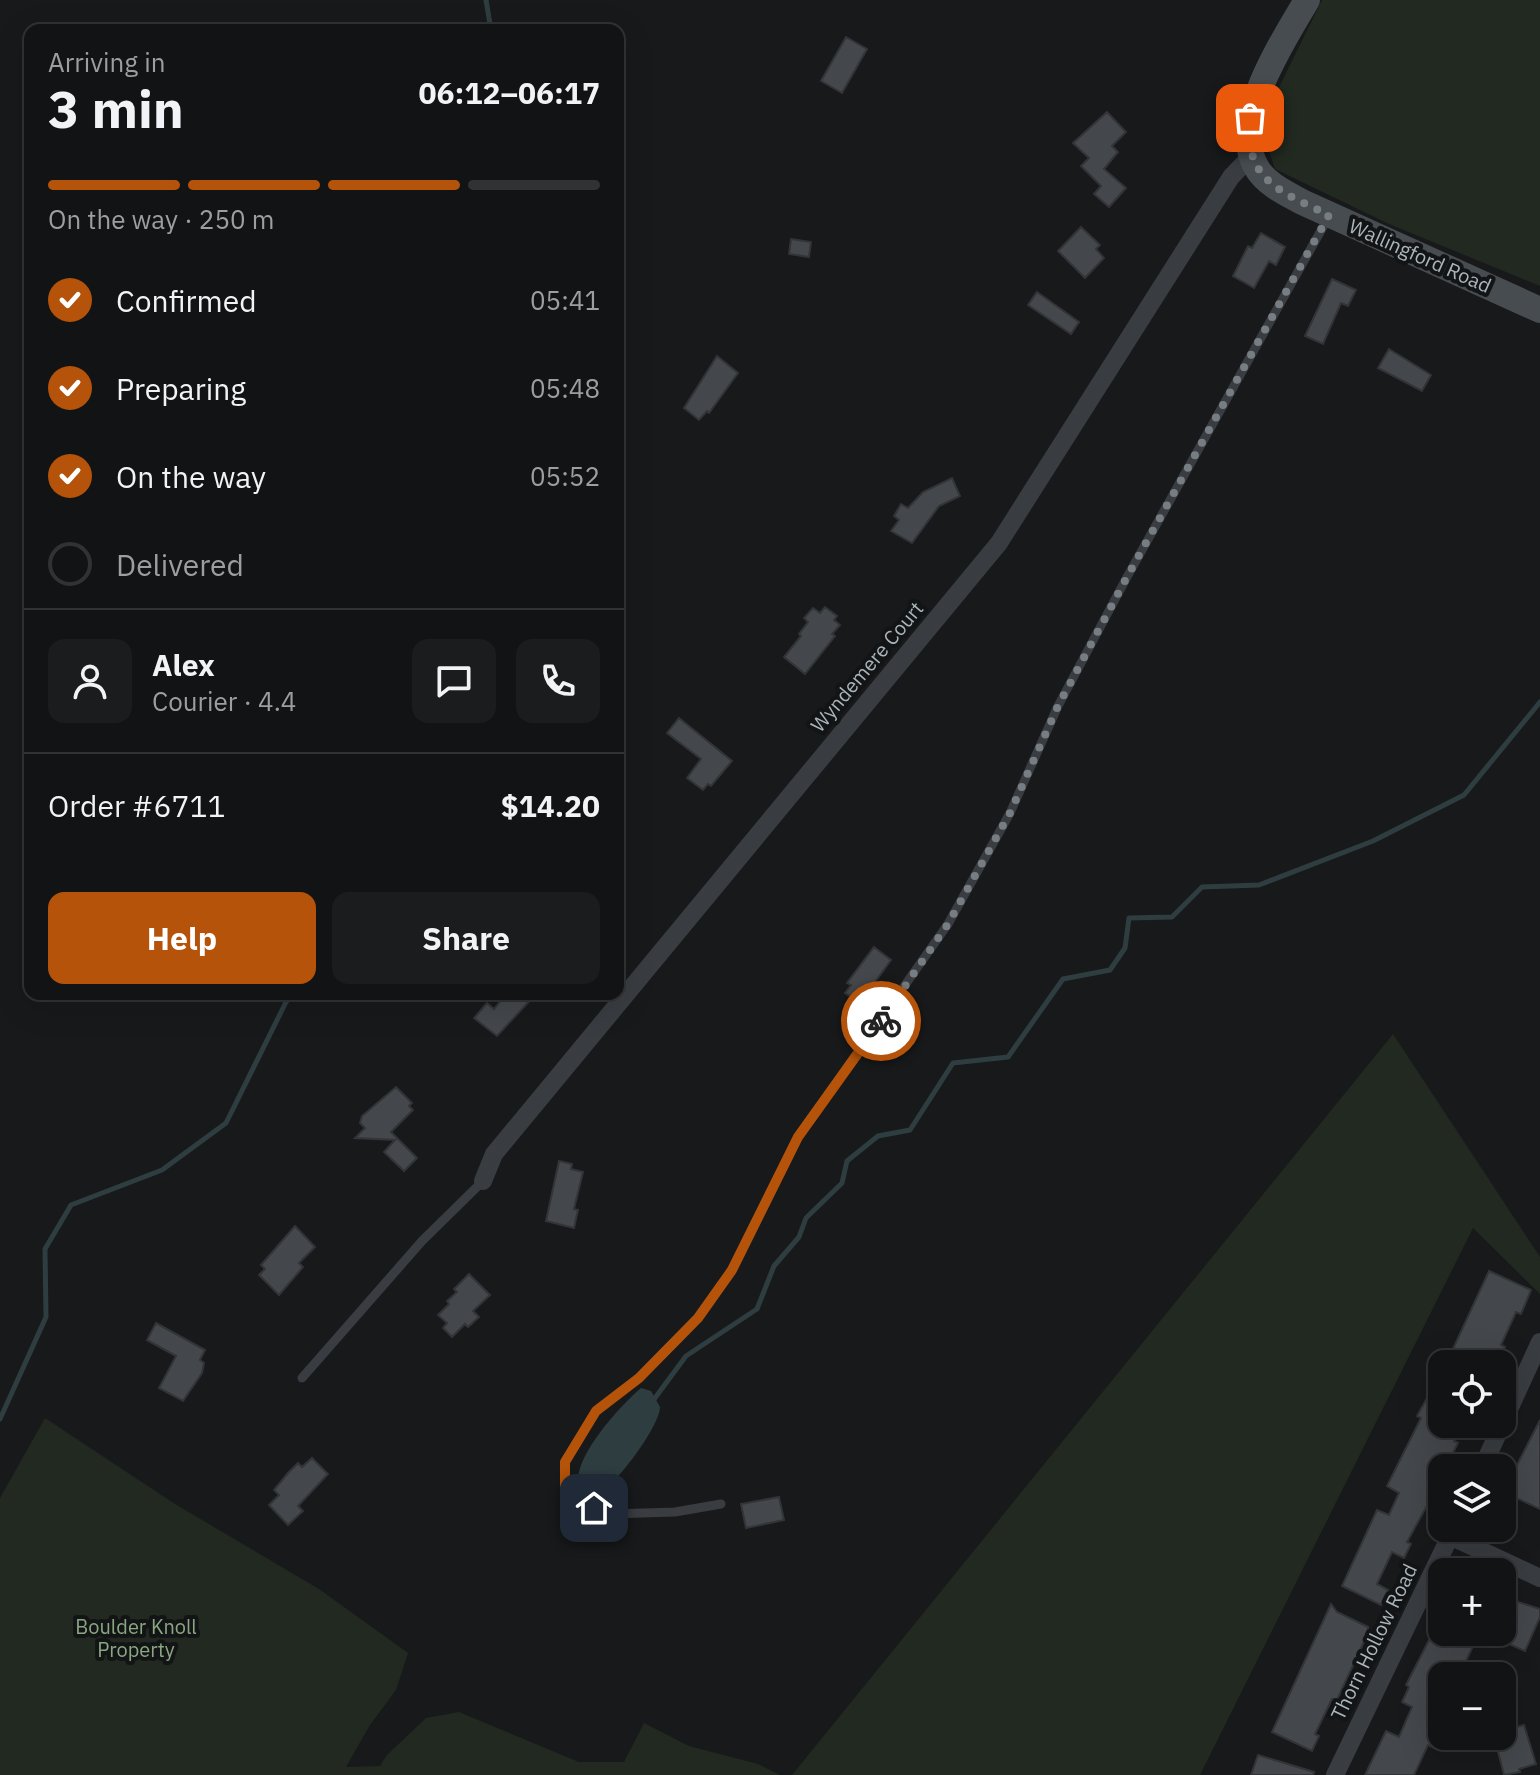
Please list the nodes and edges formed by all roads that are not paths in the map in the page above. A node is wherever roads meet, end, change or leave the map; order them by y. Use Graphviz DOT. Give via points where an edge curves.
graph roads {
  1 [pos="1307,0"];
  2 [pos="1251,156"];
  3 [pos="1329,215"];
  4 [pos="1540,310"];
  5 [pos="624,997"];
  6 [pos="621,1000"];
  7 [pos="483,1181"];
  8 [pos="1540,1342"];
  9 [pos="302,1378"];
  10 [pos="1488,1454"];
  11 [pos="721,1504"];
  12 [pos="1447,1542"];
  13 [pos="1471,1542"];
  14 [pos="1540,1578"];
  15 [pos="1335,1775"];
  1 -- 2 [label="street" via="1253,108"];
  2 -- 3 [label="street, Wallingford Road" via="1273,186"];
  2 -- 5 [label="street, Wyndemere Court" via="1231,177 999,543"];
  3 -- 4 [label="street, Wallingford Road"];
  3 -- 11 [label="lane" via="1127,577 1058,706 1010,813 948,924 798,1137 732,1270 698,1318 639,1378 596,1411 565,1462 565,1485 577,1502 611,1514"];
  6 -- 7 [label="street, Wyndemere Court" via="494,1154"];
  7 -- 9 [label="lane" via="422,1241"];
  8 -- 10 [label="street"];
  12 -- 15 [label="street, Thorn Hollow Road"];
  13 -- 14 [label="street"];
}
